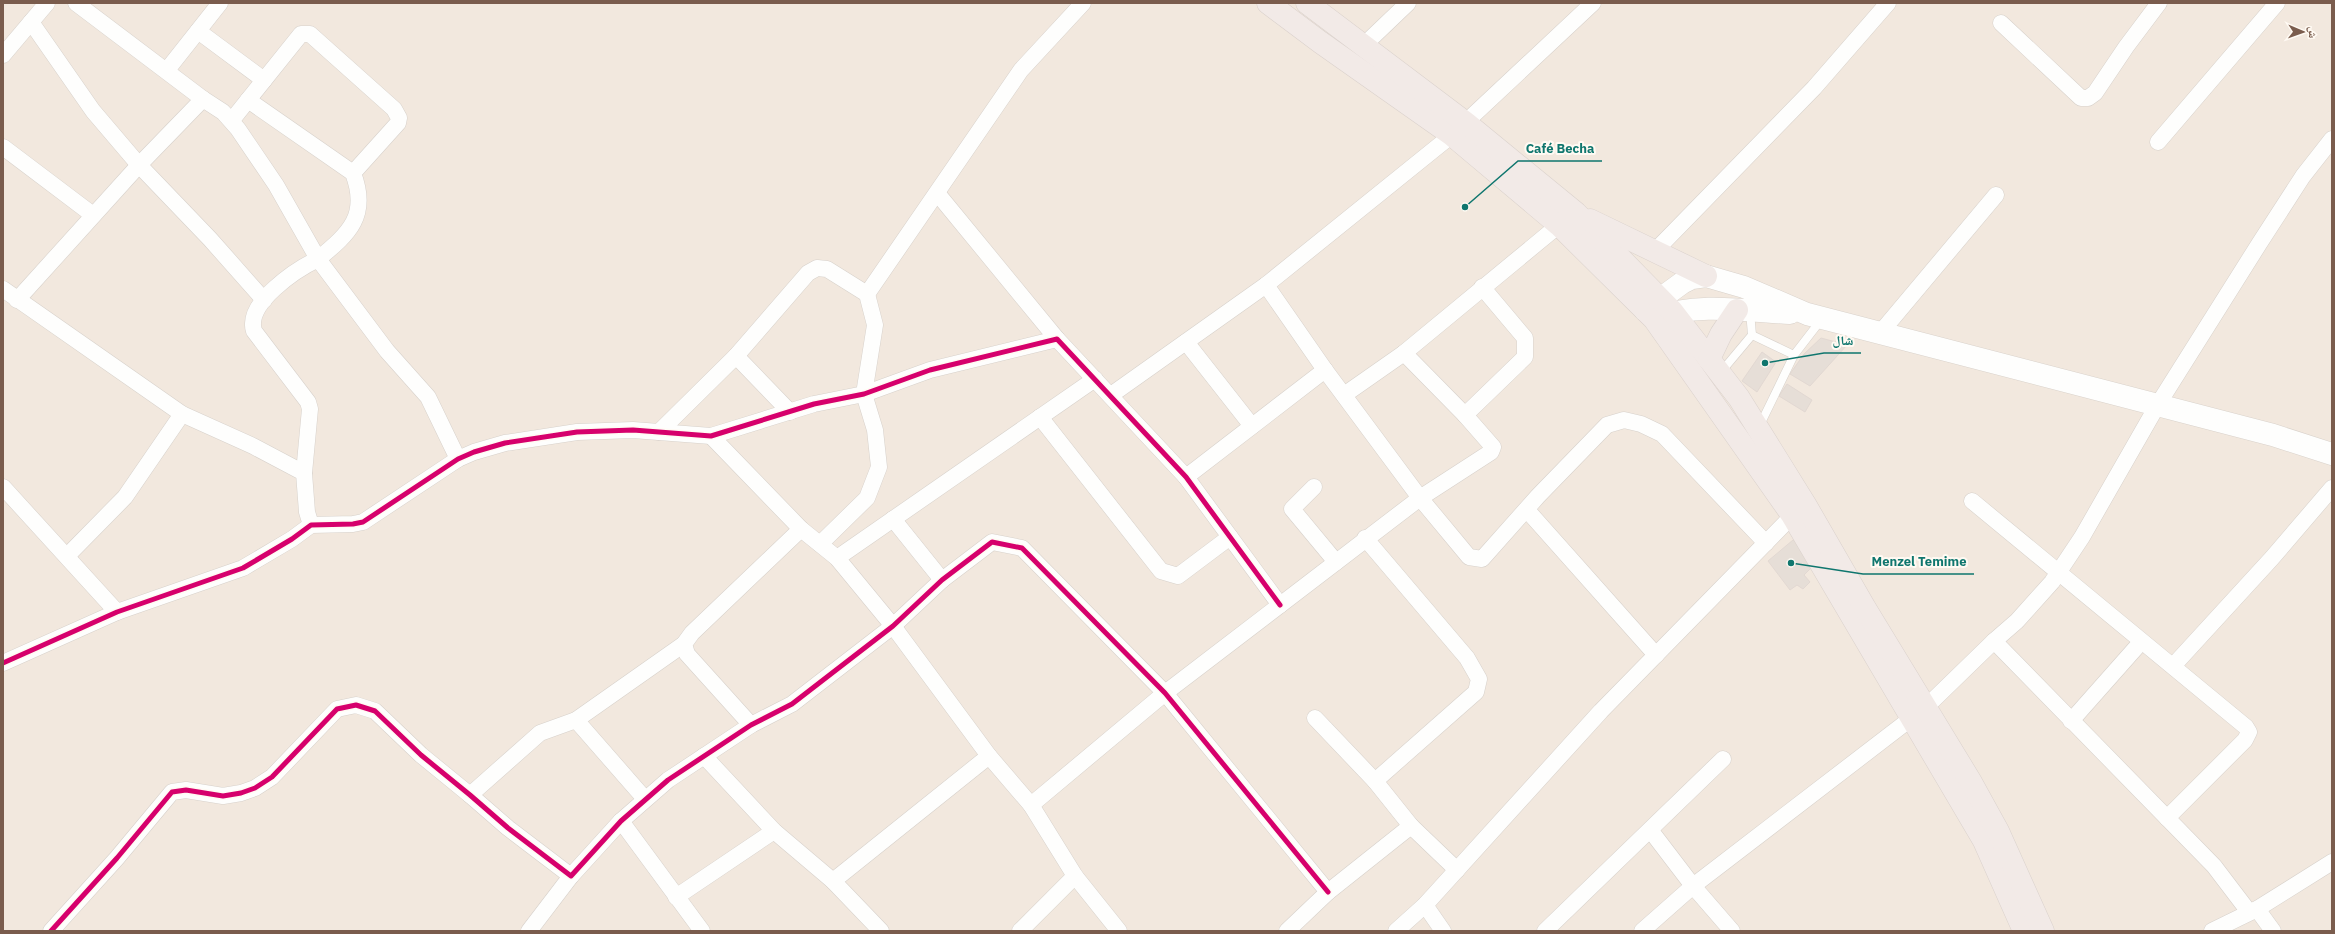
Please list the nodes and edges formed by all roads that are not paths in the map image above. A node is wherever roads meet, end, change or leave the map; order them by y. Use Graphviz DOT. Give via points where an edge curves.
graph roads {
  1 [pos="47,3"];
  2 [pos="76,3"];
  3 [pos="220,3"];
  4 [pos="1083,3"];
  5 [pos="1268,3"];
  6 [pos="1307,3"];
  7 [pos="1408,3"];
  8 [pos="1593,3"];
  9 [pos="1888,3"];
  10 [pos="2277,3"];
  11 [pos="2155,5"];
  12 [pos="30,22"];
  13 [pos="2001,23"];
  14 [pos="198,31"];
  15 [pos="1363,46"];
  16 [pos="3,54"];
  17 [pos="167,70"];
  18 [pos="264,80"];
  19 [pos="203,99"];
  20 [pos="248,100"];
  21 [pos="232,120"];
  22 [pos="1459,129"];
  23 [pos="2332,139"];
  24 [pos="2158,142"];
  25 [pos="3,147"];
  26 [pos="139,165"];
  27 [pos="353,172"];
  28 [pos="937,193"];
  29 [pos="1996,195"];
  30 [pos="94,215"];
  31 [pos="1567,219"];
  32 [pos="1655,251"];
  33 [pos="318,259"];
  34 [pos="1706,276"];
  35 [pos="1266,285"];
  36 [pos="1482,287"];
  37 [pos="1744,287"];
  38 [pos="3,289"];
  39 [pos="867,294"];
  40 [pos="17,300"];
  41 [pos="264,300"];
  42 [pos="1658,310"];
  43 [pos="1743,310"];
  44 [pos="1815,316"];
  45 [pos="1881,332"];
  46 [pos="1752,335"];
  47 [pos="1057,339"];
  48 [pos="1186,342"];
  49 [pos="1404,352"];
  50 [pos="1794,355"];
  51 [pos="736,356"];
  52 [pos="1714,366"];
  53 [pos="1325,370"];
  54 [pos="1095,378"];
  55 [pos="864,394"];
  56 [pos="1111,395"];
  57 [pos="1344,395"];
  58 [pos="2157,406"];
  59 [pos="790,412"];
  60 [pos="182,414"];
  61 [pos="1465,415"];
  62 [pos="1040,417"];
  63 [pos="1252,426"];
  64 [pos="1758,430"];
  65 [pos="659,432"];
  66 [pos="711,436"];
  67 [pos="1748,452"];
  68 [pos="2332,454"];
  69 [pos="458,459"];
  70 [pos="304,473"];
  71 [pos="1186,477"];
  72 [pos="3,487"];
  73 [pos="1314,487"];
  74 [pos="2332,488"];
  75 [pos="1420,498"];
  76 [pos="1972,501"];
  77 [pos="1799,509"];
  78 [pos="1526,510"];
  79 [pos="894,519"];
  80 [pos="310,525"];
  81 [pos="801,529"];
  82 [pos="1230,537"];
  83 [pos="1365,538"];
  84 [pos="1766,543"];
  85 [pos="820,544"];
  86 [pos="67,556"];
  87 [pos="837,558"];
  88 [pos="1336,562"];
  89 [pos="2058,573"];
  90 [pos="942,580"];
  91 [pos="1280,605"];
  92 [pos="117,612"];
  93 [pos="893,626"];
  94 [pos="1994,641"];
  95 [pos="2141,642"];
  96 [pos="684,644"];
  97 [pos="1656,655"];
  98 [pos="3,662"];
  99 [pos="2173,666"];
  100 [pos="1166,693"];
  101 [pos="1920,712"];
  102 [pos="1315,718"];
  103 [pos="576,720"];
  104 [pos="2071,721"];
  105 [pos="751,725"];
  106 [pos="704,756"];
  107 [pos="989,756"];
  108 [pos="1723,759"];
  109 [pos="1375,781"];
  110 [pos="470,794"];
  111 [pos="645,800"];
  112 [pos="1030,805"];
  113 [pos="2167,818"];
  114 [pos="621,821"];
  115 [pos="1411,826"];
  116 [pos="774,831"];
  117 [pos="1651,831"];
  118 [pos="2332,862"];
  119 [pos="1456,870"];
  120 [pos="572,876"];
  121 [pos="1075,876"];
  122 [pos="833,881"];
  123 [pos="1693,886"];
  124 [pos="1328,892"];
  125 [pos="676,897"];
  126 [pos="1425,905"];
  127 [pos="2253,910"];
  128 [pos="51,931"];
  129 [pos="529,931"];
  130 [pos="702,931"];
  131 [pos="880,931"];
  132 [pos="1020,931"];
  133 [pos="1119,931"];
  134 [pos="1287,931"];
  135 [pos="1396,931"];
  136 [pos="1443,931"];
  137 [pos="1545,931"];
  138 [pos="1642,931"];
  139 [pos="1732,931"];
  140 [pos="2024,931"];
  141 [pos="2043,931"];
  142 [pos="2212,931"];
  143 [pos="2273,931"];
  1 -- 12 [label="street"];
  2 -- 17 [label="street"];
  3 -- 14 [label="street"];
  4 -- 28 [label="street" via="1021,70"];
  5 -- 22 [label="highway" via="1320,42"];
  6 -- 15 [label="highway"];
  7 -- 15 [label="street"];
  8 -- 22 [label="street"];
  9 -- 32 [label="street" via="1814,88"];
  10 -- 24 [label="street"];
  11 -- 13 [label="street" via="2095,94 2088,98 2081,98"];
  12 -- 16 [label="street"];
  12 -- 26 [label="street" via="93,111"];
  14 -- 17 [label="street"];
  14 -- 18 [label="street"];
  15 -- 22 [label="highway"];
  17 -- 19 [label="street"];
  18 -- 20 [label="street"];
  18 -- 27 [label="street" via="301,34 310,34 394,109 399,118 398,123"];
  19 -- 21 [label="street"];
  19 -- 26 [label="street"];
  20 -- 21 [label="street"];
  20 -- 27 [label="street"];
  21 -- 33 [label="street" via="276,185"];
  22 -- 31 [label="highway"];
  22 -- 35 [label="street"];
  23 -- 58 [label="street" via="2303,176"];
  25 -- 30 [label="street"];
  26 -- 30 [label="street"];
  26 -- 41 [label="street"];
  27 -- 33 [label="street" via="359,196 359,211 354,224 340,241"];
  28 -- 39 [label="street"];
  28 -- 47 [label="street"];
  29 -- 45 [label="street"];
  30 -- 40 [label="street"];
  31 -- 32 [label="highway"];
  31 -- 36 [label="street"];
  31 -- 42 [label="highway"];
  32 -- 34 [label="highway"];
  33 -- 41 [label="street" via="294,272"];
  33 -- 69 [label="street" via="387,352 428,397"];
  34 -- 37 [label="street"];
  34 -- 42 [label="street" via="1692,278"];
  35 -- 48 [label="street"];
  35 -- 53 [label="street"];
  36 -- 49 [label="street"];
  36 -- 61 [label="street" via="1525,338 1525,357"];
  37 -- 43 [label="lane"];
  37 -- 44 [label="street"];
  38 -- 40 [label="street"];
  39 -- 51 [label="street" via="826,268 817,268 808,273"];
  39 -- 55 [label="street" via="875,325"];
  40 -- 60 [label="street"];
  41 -- 70 [label="street" via="253,320 254,332 304,396 310,409"];
  42 -- 43 [label="street"];
  42 -- 52 [label="highway"];
  42 -- 67 [label="highway"];
  43 -- 44 [label="street"];
  43 -- 46 [label="lane"];
  43 -- 52 [label="highway" via="1721,334"];
  44 -- 45 [label="street"];
  44 -- 50 [label="lane"];
  45 -- 58 [label="street" via="1918,344"];
  46 -- 50 [label="lane"];
  46 -- 52 [label="lane"];
  47 -- 54 [label="street"];
  47 -- 55 [label="street" via="930,370"];
  48 -- 56 [label="street"];
  48 -- 63 [label="street"];
  49 -- 57 [label="street"];
  49 -- 61 [label="street"];
  50 -- 64 [label="lane"];
  51 -- 59 [label="street"];
  51 -- 65 [label="street"];
  52 -- 64 [label="highway" via="1739,398"];
  53 -- 57 [label="street"];
  53 -- 63 [label="street"];
  54 -- 56 [label="street"];
  54 -- 62 [label="street"];
  55 -- 59 [label="street" via="814,404"];
  55 -- 85 [label="street" via="875,430 879,467 867,498"];
  56 -- 71 [label="street"];
  57 -- 75 [label="street"];
  58 -- 68 [label="street" via="2273,435"];
  58 -- 89 [label="street" via="2082,537"];
  59 -- 66 [label="street"];
  60 -- 70 [label="street" via="253,446"];
  60 -- 86 [label="street" via="125,497"];
  61 -- 75 [label="street" via="1490,442 1493,447 1491,452"];
  62 -- 79 [label="street"];
  62 -- 82 [label="street" via="1161,571 1178,576"];
  63 -- 71 [label="street"];
  64 -- 67 [label="lane"];
  64 -- 77 [label="highway"];
  65 -- 66 [label="street"];
  65 -- 69 [label="street" via="577,432 505,443"];
  66 -- 81 [label="street"];
  67 -- 77 [label="highway"];
  69 -- 80 [label="street" via="363,522"];
  70 -- 80 [label="street"];
  71 -- 82 [label="street"];
  72 -- 86 [label="street"];
  73 -- 88 [label="street" via="1292,508"];
  74 -- 99 [label="street"];
  75 -- 78 [label="street" via="1469,557 1474,559 1482,559"];
  75 -- 83 [label="street"];
  76 -- 89 [label="street"];
  77 -- 84 [label="street"];
  77 -- 101 [label="highway"];
  78 -- 84 [label="street" via="1607,425 1624,420 1641,424 1662,434"];
  78 -- 97 [label="street"];
  79 -- 87 [label="street"];
  79 -- 90 [label="street"];
  80 -- 92 [label="street" via="292,539 243,568"];
  81 -- 85 [label="street"];
  81 -- 96 [label="street" via="692,633"];
  82 -- 91 [label="street"];
  83 -- 88 [label="street"];
  83 -- 109 [label="street" via="1467,658 1479,679 1476,692"];
  84 -- 97 [label="street"];
  85 -- 87 [label="street"];
  86 -- 92 [label="street"];
  87 -- 93 [label="street"];
  88 -- 91 [label="street"];
  89 -- 94 [label="street" via="2018,621"];
  89 -- 95 [label="street"];
  90 -- 93 [label="street"];
  90 -- 100 [label="street" via="992,542 1022,548"];
  91 -- 100 [label="street"];
  92 -- 98 [label="street"];
  93 -- 105 [label="street" via="792,704"];
  93 -- 107 [label="street"];
  94 -- 101 [label="street"];
  94 -- 104 [label="street"];
  95 -- 99 [label="street"];
  95 -- 104 [label="street"];
  96 -- 103 [label="street"];
  96 -- 105 [label="street" via="688,654"];
  97 -- 119 [label="street"];
  99 -- 113 [label="street" via="2249,732 2245,740"];
  100 -- 112 [label="street"];
  100 -- 124 [label="street"];
  101 -- 123 [label="street"];
  101 -- 140 [label="highway" via="1984,841"];
  101 -- 141 [label="highway" via="1998,831"];
  102 -- 109 [label="street"];
  103 -- 110 [label="street" via="540,733"];
  103 -- 111 [label="street"];
  104 -- 113 [label="street"];
  105 -- 106 [label="street"];
  106 -- 111 [label="street" via="668,780"];
  106 -- 116 [label="street"];
  107 -- 112 [label="street"];
  107 -- 122 [label="street"];
  108 -- 117 [label="street"];
  109 -- 115 [label="street"];
  110 -- 120 [label="street" via="508,828"];
  110 -- 128 [label="street" via="421,755 375,712 356,705 337,708 272,778 255,788 223,796 186,790 172,792"];
  111 -- 114 [label="street"];
  112 -- 121 [label="street"];
  113 -- 127 [label="street"];
  114 -- 120 [label="street"];
  114 -- 125 [label="street"];
  115 -- 119 [label="street"];
  115 -- 124 [label="street"];
  116 -- 122 [label="street"];
  116 -- 125 [label="street"];
  117 -- 123 [label="street"];
  117 -- 137 [label="street"];
  118 -- 127 [label="street"];
  119 -- 126 [label="street"];
  120 -- 129 [label="street"];
  121 -- 132 [label="street"];
  121 -- 133 [label="street"];
  122 -- 131 [label="street"];
  123 -- 138 [label="street"];
  123 -- 139 [label="street"];
  124 -- 134 [label="street"];
  125 -- 130 [label="street"];
  126 -- 135 [label="street"];
  126 -- 136 [label="street"];
  127 -- 142 [label="street"];
  127 -- 143 [label="street"];
}
